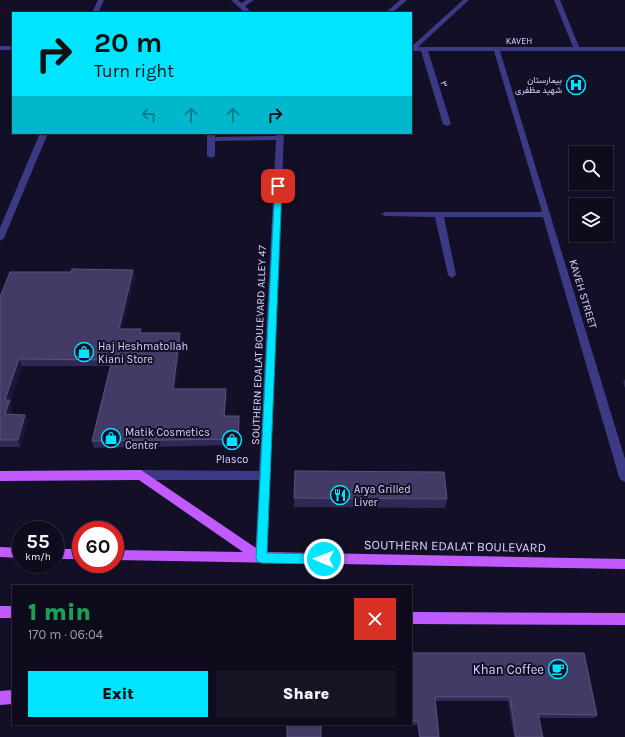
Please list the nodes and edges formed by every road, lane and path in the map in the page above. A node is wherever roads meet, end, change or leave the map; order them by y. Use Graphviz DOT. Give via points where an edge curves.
graph roads {
  1 [pos="101,0"];
  2 [pos="234,0"];
  3 [pos="251,0"];
  4 [pos="404,0"];
  5 [pos="466,0"];
  6 [pos="557,0"];
  7 [pos="241,6"];
  8 [pos="95,12"];
  9 [pos="248,12"];
  10 [pos="389,12"];
  11 [pos="12,48"];
  12 [pos="1,49"];
  13 [pos="412,49"];
  14 [pos="424,49"];
  15 [pos="577,49"];
  16 [pos="625,49"];
  17 [pos="496,50"];
  18 [pos="447,124"];
  19 [pos="44,134"];
  20 [pos="211,136"];
  21 [pos="280,136"];
  22 [pos="211,156"];
  23 [pos="385,214"];
  24 [pos="439,214"];
  25 [pos="546,215"];
  26 [pos="0,238"];
  27 [pos="452,274"];
  28 [pos="141,475"];
  29 [pos="0,476"];
  30 [pos="266,476"];
  31 [pos="625,477"];
  32 [pos="0,552"];
  33 [pos="12,553"];
  34 [pos="124,555"];
  35 [pos="261,558"];
  36 [pos="625,564"];
  37 [pos="0,612"];
  38 [pos="12,612"];
  39 [pos="412,618"];
  40 [pos="625,619"];
  41 [pos="12,697"];
  42 [pos="0,698"];
  1 -- 8 [label="street"];
  2 -- 7 [label="street"];
  3 -- 7 [label="street"];
  4 -- 10 [label="street"];
  5 -- 13 [label="street"];
  6 -- 15 [label="street"];
  7 -- 9 [label="street"];
  11 -- 12 [label="street"];
  13 -- 14 [label="street, KAVEH"];
  14 -- 17 [label="street, KAVEH"];
  14 -- 18 [label="street, ۳"];
  15 -- 16 [label="street, KAVEH"];
  15 -- 17 [label="street, KAVEH"];
  17 -- 25 [label="street, KAVEH STREET"];
  19 -- 26 [label="street"];
  20 -- 21 [label="street"];
  20 -- 22 [label="street"];
  21 -- 30 [label="street, SOUTHERN EDALAT BOULEVARD ALLEY 47"];
  23 -- 24 [label="street"];
  24 -- 25 [label="street"];
  24 -- 27 [label="street"];
  25 -- 31 [label="street, KAVEH STREET"];
  28 -- 29 [label="main road"];
  28 -- 30 [label="street"];
  28 -- 35 [label="main road"];
  30 -- 35 [label="street, SOUTHERN EDALAT BOULEVARD ALLEY 47"];
  32 -- 33 [label="main road"];
  34 -- 35 [label="main road, SOUTHERN EDALAT BOULEVARD"];
  35 -- 36 [label="main road, SOUTHERN EDALAT BOULEVARD"];
  37 -- 38 [label="main road"];
  39 -- 40 [label="main road"];
  41 -- 42 [label="main road"];
}
